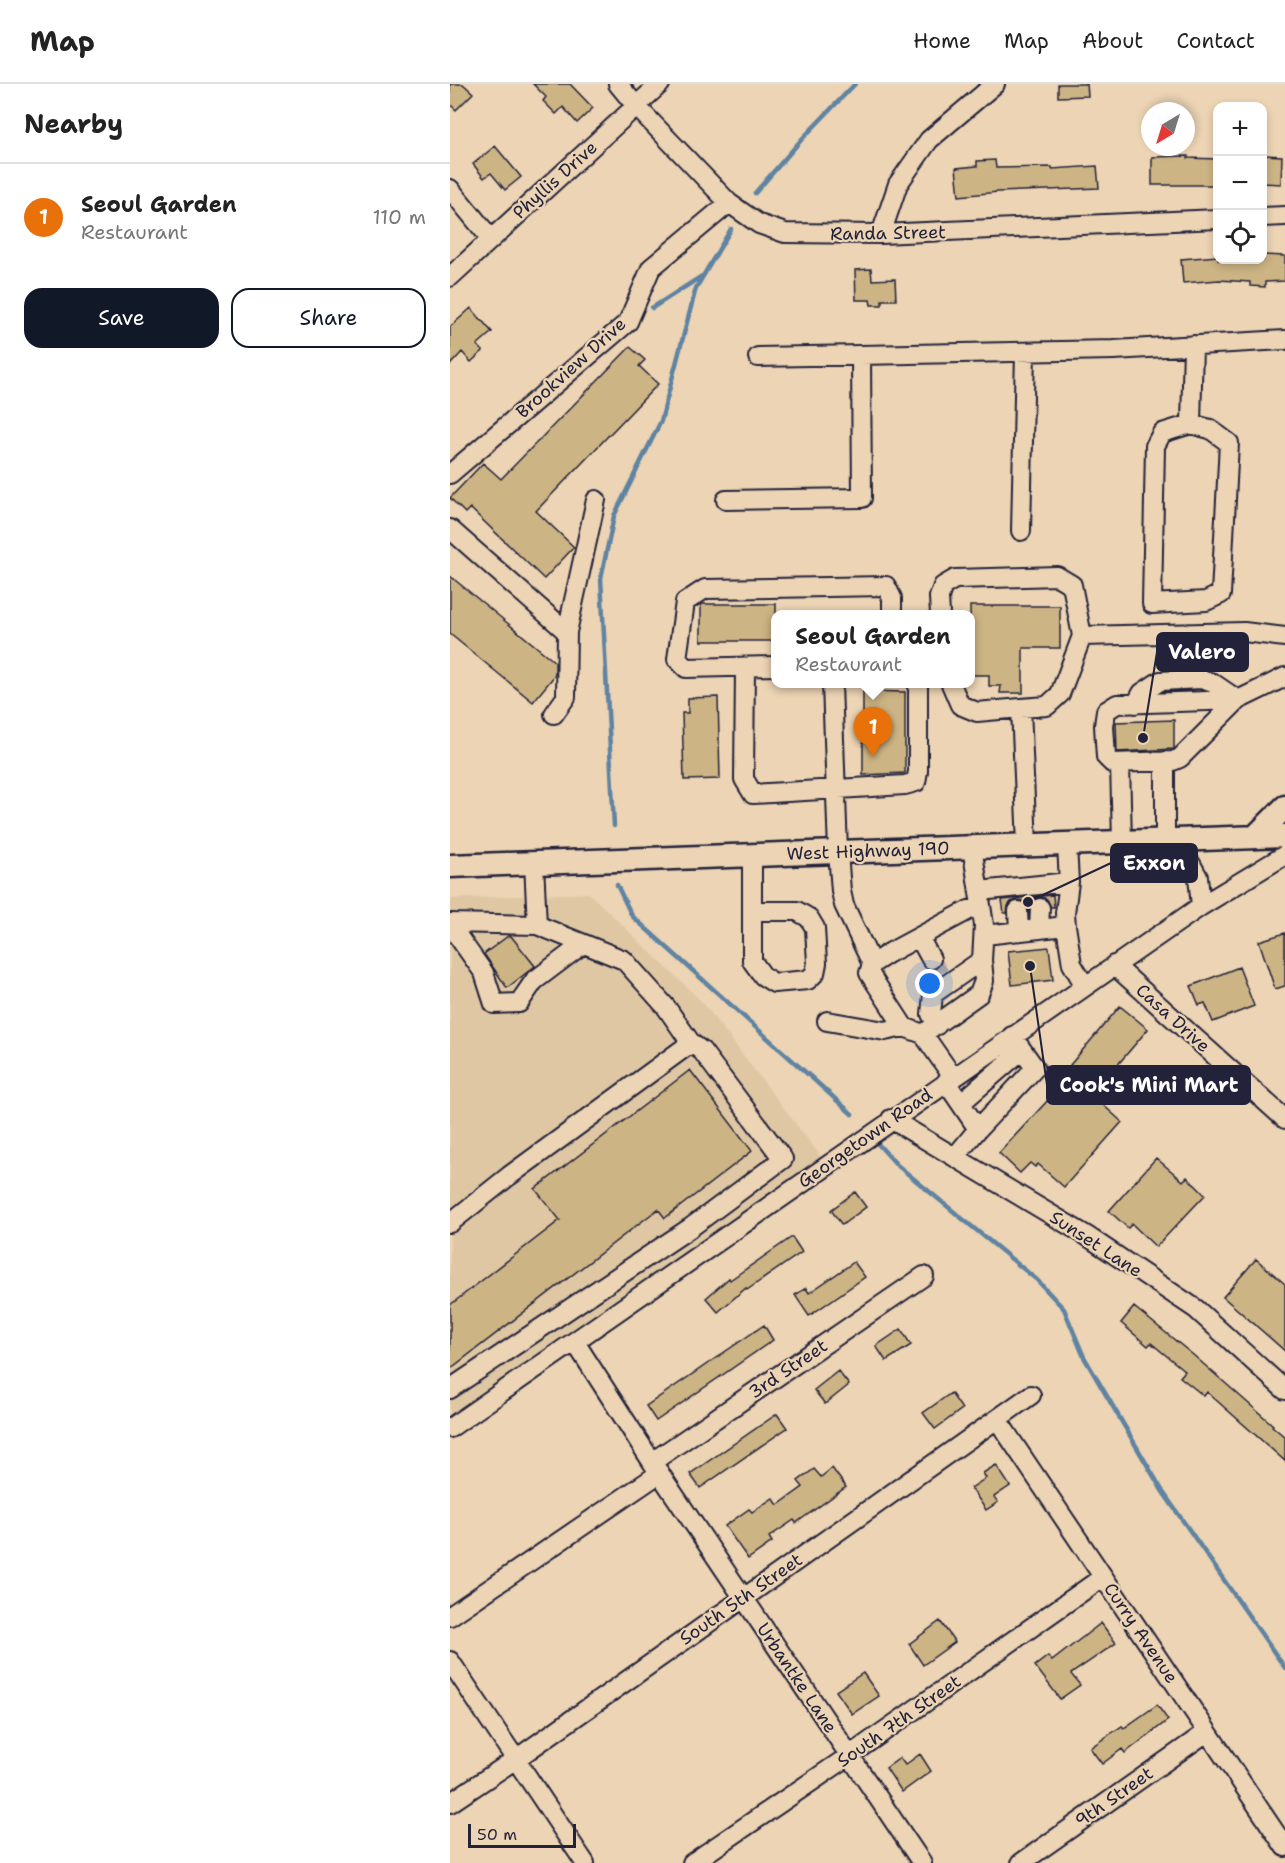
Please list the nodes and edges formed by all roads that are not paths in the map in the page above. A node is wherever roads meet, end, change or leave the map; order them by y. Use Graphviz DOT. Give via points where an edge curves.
graph roads {
  1 [pos="618,84"];
  2 [pos="660,84"];
  3 [pos="995,84"];
  4 [pos="636,106"];
  5 [pos="450,189"];
  6 [pos="729,203"];
  7 [pos="1285,216"];
  8 [pos="1267,218"];
  9 [pos="1213,219"];
  10 [pos="880,234"];
  11 [pos="491,239"];
  12 [pos="450,277"];
  13 [pos="1285,340"];
  14 [pos="1193,345"];
  15 [pos="1025,352"];
  16 [pos="861,355"];
  17 [pos="758,357"];
  18 [pos="1191,424"];
  19 [pos="450,474"];
  20 [pos="596,500"];
  21 [pos="726,500"];
  22 [pos="450,529"];
  23 [pos="1021,531"];
  24 [pos="892,610"];
  25 [pos="940,610"];
  26 [pos="567,632"];
  27 [pos="1082,636"];
  28 [pos="1285,637"];
  29 [pos="771,666"];
  30 [pos="745,667"];
  31 [pos="1285,678"];
  32 [pos="832,688"];
  33 [pos="918,688"];
  34 [pos="953,688"];
  35 [pos="1238,700"];
  36 [pos="1021,708"];
  37 [pos="554,714"];
  38 [pos="1165,762"];
  39 [pos="1120,764"];
  40 [pos="836,789"];
  41 [pos="1285,807"];
  42 [pos="1285,836"];
  43 [pos="1255,837"];
  44 [pos="1166,839"];
  45 [pos="1122,841"];
  46 [pos="1067,844"];
  47 [pos="1027,845"];
  48 [pos="972,847"];
  49 [pos="838,852"];
  50 [pos="752,855"];
  51 [pos="1285,855"];
  52 [pos="534,863"];
  53 [pos="450,866"];
  54 [pos="1069,882"];
  55 [pos="1038,895"];
  56 [pos="1016,898"];
  57 [pos="980,899"];
  58 [pos="1201,906"];
  59 [pos="752,918"];
  60 [pos="450,924"];
  61 [pos="537,925"];
  62 [pos="1066,926"];
  63 [pos="1040,929"];
  64 [pos="1019,931"];
  65 [pos="985,935"];
  66 [pos="919,937"];
  67 [pos="584,944"];
  68 [pos="982,960"];
  69 [pos="873,964"];
  70 [pos="1114,965"];
  71 [pos="940,972"];
  72 [pos="1084,986"];
  73 [pos="827,1021"];
  74 [pos="904,1027"];
  75 [pos="930,1029"];
  76 [pos="691,1043"];
  77 [pos="1017,1043"];
  78 [pos="949,1079"];
  79 [pos="961,1103"];
  80 [pos="891,1119"];
  81 [pos="1285,1119"];
  82 [pos="978,1129"];
  83 [pos="955,1157"];
  84 [pos="450,1222"];
  85 [pos="924,1276"];
  86 [pos="574,1342"];
  87 [pos="450,1389"];
  88 [pos="1285,1390"];
  89 [pos="1031,1395"];
  90 [pos="997,1419"];
  91 [pos="450,1428"];
  92 [pos="656,1467"];
  93 [pos="1103,1577"];
  94 [pos="744,1597"];
  95 [pos="450,1616"];
  96 [pos="450,1661"];
  97 [pos="1207,1732"];
  98 [pos="849,1756"];
  99 [pos="516,1759"];
  100 [pos="450,1803"];
  101 [pos="1285,1847"];
  102 [pos="585,1863"];
  103 [pos="692,1863"];
  104 [pos="922,1863"];
  105 [pos="1021,1863"];
  1 -- 4 [label="street, Randa Street"];
  2 -- 4 [label="street, Phyllis Drive"];
  3 -- 10 [label="street" via="928,140 898,184"];
  4 -- 6 [label="street, Randa Street"];
  4 -- 11 [label="street, Phyllis Drive"];
  5 -- 11 [label="street"];
  6 -- 10 [label="street, Randa Street" via="759,224 785,233"];
  6 -- 19 [label="street, Brookview Drive" via="651,268 628,322"];
  7 -- 8 [label="street"];
  9 -- 10 [label="street, Randa Street"];
  11 -- 12 [label="street, Phyllis Drive"];
  13 -- 14 [label="street"];
  14 -- 15 [label="street"];
  14 -- 18 [label="street"];
  15 -- 16 [label="street"];
  15 -- 23 [label="street"];
  16 -- 17 [label="street"];
  16 -- 21 [label="street" via="862,498"];
  18 -- 18 [label="street" via="1210,429 1229,443 1221,594 1206,601 1152,604 1155,446 1162,433"];
  20 -- 26 [label="street"];
  22 -- 26 [label="street"];
  24 -- 30 [label="street" via="886,586 705,589 684,602 677,658 686,668"];
  25 -- 27 [label="street" via="943,586 955,579 1057,576 1072,585"];
  26 -- 37 [label="street" via="566,697"];
  27 -- 28 [label="street" via="1244,632"];
  27 -- 36 [label="street" via="1060,694 1047,706"];
  29 -- 30 [label="street"];
  30 -- 40 [label="street" via="744,779 753,794"];
  31 -- 35 [label="street"];
  32 -- 40 [label="street"];
  33 -- 40 [label="street" via="916,782"];
  34 -- 36 [label="street" via="960,705 977,711"];
  35 -- 38 [label="street" via="1180,758"];
  35 -- 39 [label="street" via="1117,704 1106,711 1104,726 1106,757 1112,764"];
  36 -- 47 [label="street"];
  38 -- 39 [label="street"];
  38 -- 44 [label="street"];
  39 -- 45 [label="street"];
  40 -- 49 [label="street"];
  41 -- 43 [label="main road"];
  42 -- 43 [label="main road, West Highway 190"];
  43 -- 44 [label="main road, West Highway 190"];
  44 -- 45 [label="main road, West Highway 190"];
  44 -- 58 [label="street" via="1191,864 1198,877"];
  45 -- 46 [label="main road, West Highway 190"];
  46 -- 47 [label="main road, West Highway 190"];
  46 -- 54 [label="street"];
  47 -- 48 [label="main road, West Highway 190"];
  48 -- 49 [label="main road, West Highway 190"];
  48 -- 57 [label="street"];
  49 -- 50 [label="main road, West Highway 190"];
  49 -- 69 [label="street" via="844,905"];
  50 -- 52 [label="main road, West Highway 190"];
  50 -- 59 [label="street"];
  51 -- 58 [label="street, Georgetown Road"];
  52 -- 53 [label="main road, West Highway 190"];
  52 -- 61 [label="street"];
  54 -- 55 [label="street"];
  54 -- 62 [label="street"];
  55 -- 56 [label="street"];
  55 -- 63 [label="street"];
  56 -- 57 [label="street"];
  56 -- 64 [label="street"];
  57 -- 65 [label="street"];
  57 -- 66 [label="street" via="969,910"];
  58 -- 70 [label="street, Georgetown Road"];
  59 -- 59 [label="street" via="797,911 809,918 814,928 815,974 808,980 774,983 763,976 752,961"];
  60 -- 61 [label="street"];
  60 -- 67 [label="street" via="484,973 487,1009 519,1004 534,981"];
  61 -- 67 [label="street"];
  62 -- 63 [label="street"];
  62 -- 72 [label="street" via="1072,964"];
  63 -- 64 [label="street"];
  64 -- 65 [label="street"];
  65 -- 68 [label="street"];
  66 -- 69 [label="street"];
  66 -- 71 [label="street"];
  67 -- 76 [label="street" via="624,960 666,1007"];
  68 -- 71 [label="street"];
  68 -- 75 [label="street" via="984,981 979,994"];
  69 -- 74 [label="street" via="869,973"];
  70 -- 72 [label="street, Georgetown Road"];
  70 -- 81 [label="street, Casa Drive"];
  71 -- 75 [label="street" via="933,994"];
  72 -- 77 [label="street, Georgetown Road"];
  73 -- 74 [label="street" via="885,1031"];
  74 -- 75 [label="street"];
  75 -- 78 [label="street"];
  76 -- 84 [label="street"];
  76 -- 87 [label="street" via="702,1051 783,1160 690,1228"];
  77 -- 78 [label="street, Georgetown Road"];
  77 -- 79 [label="street"];
  77 -- 82 [label="street" via="1035,1068"];
  78 -- 79 [label="street"];
  78 -- 80 [label="street, Georgetown Road"];
  79 -- 82 [label="street"];
  80 -- 83 [label="street, Sunset Lane"];
  80 -- 86 [label="street, Georgetown Road"];
  82 -- 83 [label="street"];
  83 -- 88 [label="street, Sunset Lane" via="1087,1236 1196,1309"];
  85 -- 92 [label="street, 3rd Street"];
  86 -- 91 [label="street, Georgetown Road"];
  86 -- 92 [label="street, Urbantke Lane"];
  89 -- 90 [label="street, South 5th Street"];
  90 -- 93 [label="street, Curry Avenue"];
  90 -- 94 [label="street, South 5th Street"];
  92 -- 94 [label="street, Urbantke Lane"];
  92 -- 95 [label="street, 3rd Street"];
  93 -- 97 [label="street, Curry Avenue"];
  93 -- 98 [label="street, South 7th Street"];
  94 -- 98 [label="street, Urbantke Lane"];
  94 -- 99 [label="street, South 5th Street"];
  96 -- 99 [label="street"];
  97 -- 101 [label="street, Curry Avenue"];
  97 -- 105 [label="street, 9th Street"];
  98 -- 103 [label="street, South 7th Street"];
  98 -- 104 [label="street, Urbantke Lane"];
  99 -- 100 [label="street, South 5th Street"];
  99 -- 102 [label="street"];
}
